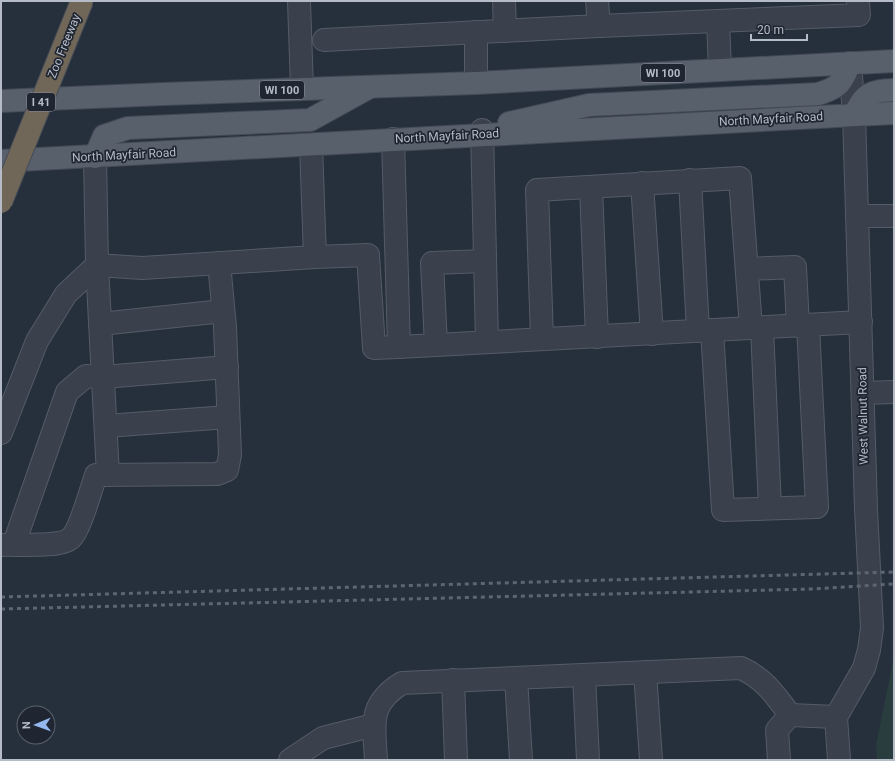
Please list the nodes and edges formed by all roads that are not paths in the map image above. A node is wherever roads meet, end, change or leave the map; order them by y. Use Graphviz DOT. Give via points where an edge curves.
graph roads {
  1 [pos="82,1"];
  2 [pos="299,1"];
  3 [pos="504,1"];
  4 [pos="597,1"];
  5 [pos="858,1"];
  6 [pos="718,21"];
  7 [pos="598,26"];
  8 [pos="505,31"];
  9 [pos="476,32"];
  10 [pos="324,40"];
  11 [pos="894,61"];
  12 [pos="850,63"];
  13 [pos="720,70"];
  14 [pos="476,83"];
  15 [pos="372,87"];
  16 [pos="302,89"];
  17 [pos="894,90"];
  18 [pos="1,101"];
  19 [pos="894,112"];
  20 [pos="854,115"];
  21 [pos="476,133"];
  22 [pos="393,139"];
  23 [pos="311,144"];
  24 [pos="95,157"];
  25 [pos="1,161"];
  26 [pos="690,180"];
  27 [pos="642,183"];
  28 [pos="591,187"];
  29 [pos="1,202"];
  30 [pos="856,216"];
  31 [pos="894,216"];
  32 [pos="315,257"];
  33 [pos="485,261"];
  34 [pos="219,263"];
  35 [pos="97,265"];
  36 [pos="747,269"];
  37 [pos="224,312"];
  38 [pos="861,322"];
  39 [pos="100,324"];
  40 [pos="803,326"];
  41 [pos="756,328"];
  42 [pos="705,331"];
  43 [pos="652,334"];
  44 [pos="596,336"];
  45 [pos="542,339"];
  46 [pos="487,342"];
  47 [pos="436,345"];
  48 [pos="399,347"];
  49 [pos="227,367"];
  50 [pos="103,377"];
  51 [pos="894,392"];
  52 [pos="863,393"];
  53 [pos="228,417"];
  54 [pos="106,426"];
  55 [pos="1,433"];
  56 [pos="108,475"];
  57 [pos="770,508"];
  58 [pos="7,545"];
  59 [pos="645,672"];
  60 [pos="584,675"];
  61 [pos="516,678"];
  62 [pos="453,680"];
  63 [pos="790,715"];
  64 [pos="836,717"];
  65 [pos="374,725"];
  66 [pos="290,760"];
  67 [pos="376,760"];
  68 [pos="456,760"];
  69 [pos="521,760"];
  70 [pos="588,760"];
  71 [pos="651,760"];
  72 [pos="779,760"];
  73 [pos="839,760"];
  1 -- 29 [label="highway, Zoo Freeway / I 41, bridge"];
  2 -- 16 [label="street"];
  3 -- 8 [label="street"];
  4 -- 7 [label="street"];
  5 -- 6 [label="street" via="859,15"];
  6 -- 7 [label="street"];
  6 -- 13 [label="street"];
  7 -- 8 [label="street"];
  8 -- 9 [label="street"];
  9 -- 10 [label="street"];
  9 -- 14 [label="street"];
  11 -- 12 [label="main road, WI 100"];
  12 -- 13 [label="main road, WI 100"];
  12 -- 20 [label="street, West Walnut Road"];
  12 -- 21 [label="main road" via="842,83 834,89 818,94 589,105 547,113"];
  13 -- 14 [label="main road, WI 100"];
  14 -- 15 [label="main road, WI 100"];
  15 -- 16 [label="main road, WI 100"];
  15 -- 24 [label="main road" via="310,120 128,128 104,136"];
  16 -- 18 [label="main road, WI 100"];
  17 -- 20 [label="main road" via="869,93 862,99"];
  19 -- 20 [label="main road, North Mayfair Road"];
  20 -- 21 [label="main road, North Mayfair Road"];
  20 -- 30 [label="street, West Walnut Road"];
  21 -- 22 [label="main road, North Mayfair Road"];
  21 -- 33 [label="street"];
  22 -- 23 [label="main road, North Mayfair Road"];
  22 -- 48 [label="street"];
  23 -- 24 [label="main road, North Mayfair Road"];
  23 -- 32 [label="street"];
  24 -- 25 [label="main road, North Mayfair Road"];
  24 -- 35 [label="street"];
  26 -- 27 [label="street"];
  26 -- 36 [label="street" via="740,178"];
  26 -- 42 [label="street"];
  27 -- 28 [label="street"];
  27 -- 43 [label="street"];
  28 -- 44 [label="street"];
  28 -- 45 [label="street" via="537,190"];
  30 -- 31 [label="street"];
  30 -- 38 [label="street, West Walnut Road"];
  32 -- 34 [label="street"];
  32 -- 48 [label="street" via="368,255 374,348"];
  33 -- 46 [label="street"];
  33 -- 47 [label="street" via="432,263"];
  34 -- 35 [label="street" via="142,268"];
  34 -- 37 [label="street"];
  35 -- 39 [label="street"];
  35 -- 55 [label="street" via="66,294 37,341"];
  36 -- 40 [label="street" via="795,267"];
  36 -- 41 [label="street"];
  37 -- 39 [label="street"];
  37 -- 49 [label="street"];
  38 -- 40 [label="street"];
  38 -- 52 [label="street, West Walnut Road"];
  39 -- 50 [label="street"];
  40 -- 41 [label="street"];
  40 -- 57 [label="street" via="817,506"];
  41 -- 42 [label="street"];
  41 -- 57 [label="street"];
  42 -- 43 [label="street"];
  42 -- 57 [label="street" via="723,510"];
  43 -- 44 [label="street"];
  44 -- 45 [label="street"];
  45 -- 46 [label="street"];
  46 -- 47 [label="street"];
  47 -- 48 [label="street"];
  49 -- 50 [label="street"];
  49 -- 53 [label="street"];
  50 -- 54 [label="street"];
  50 -- 58 [label="street" via="86,376 67,392"];
  51 -- 52 [label="street"];
  52 -- 64 [label="street, West Walnut Road" via="872,628 864,668"];
  53 -- 54 [label="street"];
  53 -- 56 [label="street" via="230,455 227,470 217,474"];
  54 -- 56 [label="street"];
  56 -- 58 [label="street" via="96,475 77,528 70,539 58,543"];
  59 -- 60 [label="street"];
  59 -- 63 [label="street" via="742,668 756,675 771,689"];
  59 -- 71 [label="street"];
  60 -- 61 [label="street"];
  60 -- 70 [label="street"];
  61 -- 62 [label="street"];
  61 -- 69 [label="street"];
  62 -- 65 [label="street" via="402,683 389,691 378,706"];
  62 -- 68 [label="street"];
  63 -- 64 [label="street"];
  63 -- 72 [label="street" via="777,730"];
  64 -- 73 [label="street"];
  65 -- 66 [label="street" via="323,738"];
  65 -- 67 [label="street"];
}
